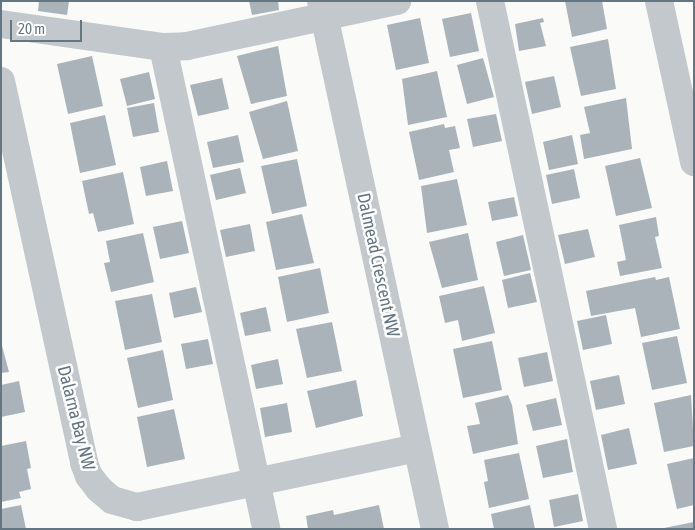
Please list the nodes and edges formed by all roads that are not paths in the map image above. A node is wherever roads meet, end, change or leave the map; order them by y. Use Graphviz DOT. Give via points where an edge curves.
graph roads {
  1 [pos="397,1"];
  2 [pos="490,1"];
  3 [pos="659,1"];
  4 [pos="323,9"];
  5 [pos="1,24"];
  6 [pos="163,46"];
  7 [pos="1,81"];
  8 [pos="688,107"];
  9 [pos="694,162"];
  10 [pos="417,448"];
  11 [pos="257,483"];
  12 [pos="266,529"];
  13 [pos="435,529"];
  14 [pos="604,529"];
  1 -- 4 [label="street"];
  2 -- 14 [label="street"];
  3 -- 8 [label="street"];
  4 -- 6 [label="street" via="187,46"];
  4 -- 10 [label="street, Dalmead Crescent NW"];
  5 -- 6 [label="street"];
  6 -- 11 [label="street"];
  7 -- 11 [label="street, Dalarna Bay NW" via="89,476 112,500 137,507"];
  8 -- 9 [label="street"];
  10 -- 11 [label="street, Dalarna Bay NW"];
  10 -- 13 [label="street, Dalmead Crescent NW"];
  11 -- 12 [label="street"];
}
